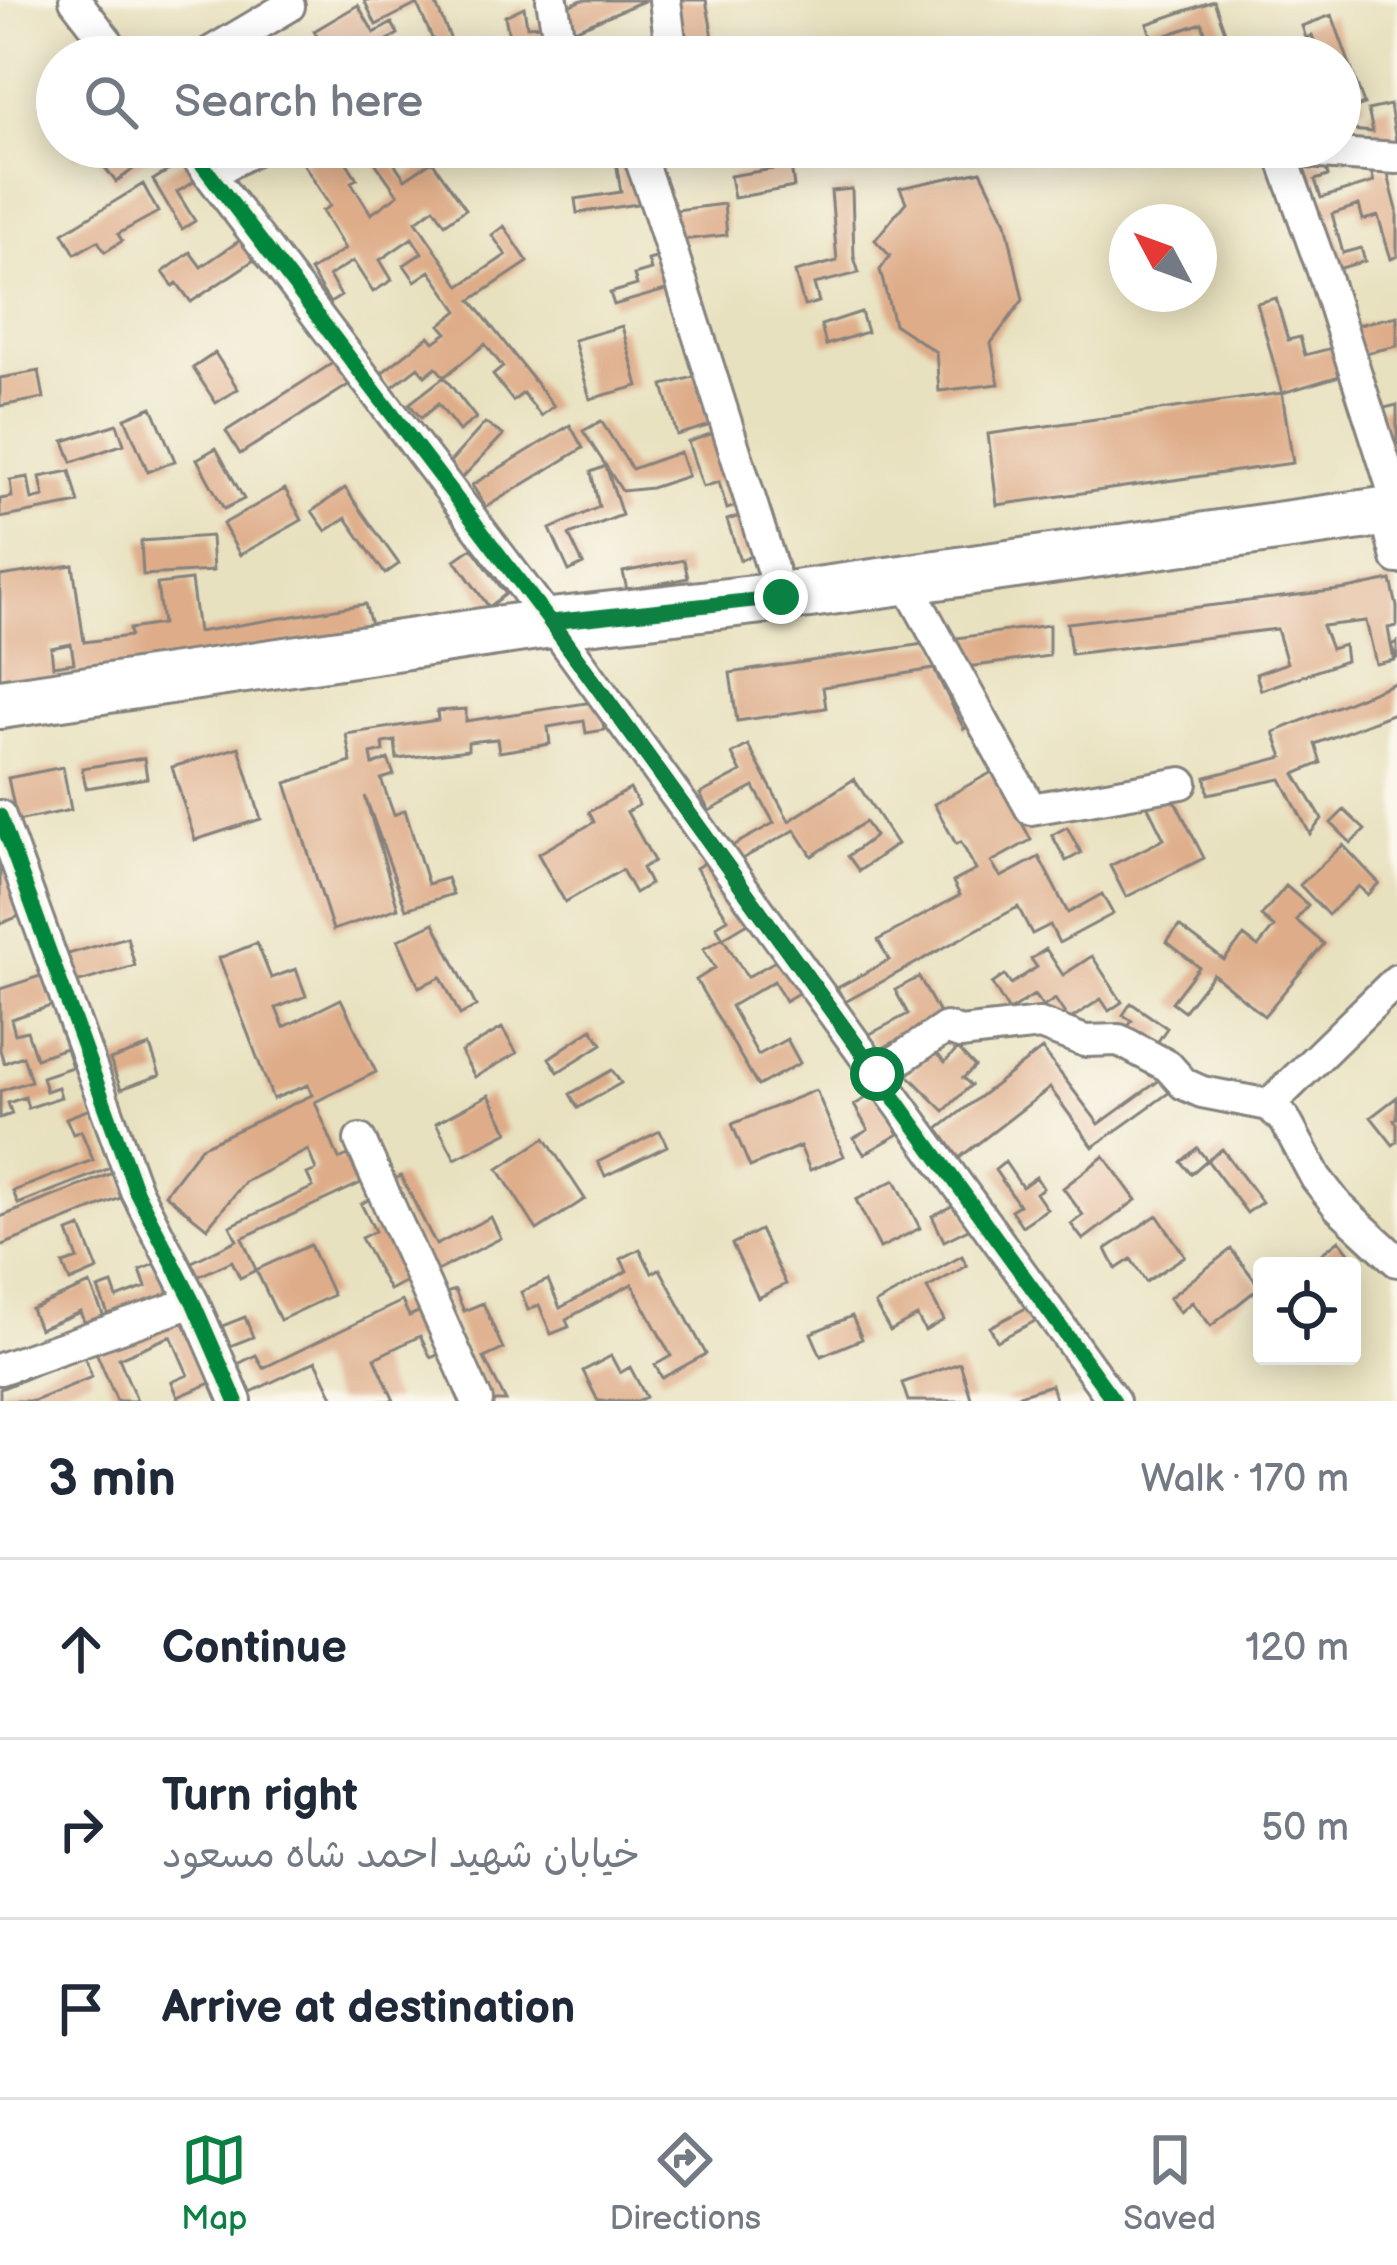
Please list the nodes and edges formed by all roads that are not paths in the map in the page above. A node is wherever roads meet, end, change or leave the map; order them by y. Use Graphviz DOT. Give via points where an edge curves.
graph roads {
  1 [pos="75,0"];
  2 [pos="552,0"];
  3 [pos="665,0"];
  4 [pos="289,6"];
  5 [pos="103,36"];
  6 [pos="238,36"];
  7 [pos="558,36"];
  8 [pos="669,36"];
  9 [pos="1361,156"];
  10 [pos="1397,158"];
  11 [pos="205,168"];
  12 [pos="220,168"];
  13 [pos="643,168"];
  14 [pos="1286,168"];
  15 [pos="209,174"];
  16 [pos="1394,521"];
  17 [pos="905,580"];
  18 [pos="781,597"];
  19 [pos="551,622"];
  20 [pos="0,704"];
  21 [pos="1182,783"];
  22 [pos="0,816"];
  23 [pos="1397,980"];
  24 [pos="877,1074"];
  25 [pos="1269,1106"];
  26 [pos="360,1139"];
  27 [pos="1397,1261"];
  28 [pos="193,1302"];
  29 [pos="0,1370"];
  30 [pos="236,1401"];
  31 [pos="477,1401"];
  32 [pos="1114,1401"];
  1 -- 5 [label="street"];
  2 -- 7 [label="street"];
  3 -- 8 [label="street"];
  4 -- 6 [label="street"];
  9 -- 10 [label="street"];
  11 -- 15 [label="street"];
  12 -- 15 [label="street"];
  13 -- 18 [label="street"];
  14 -- 16 [label="street"];
  15 -- 19 [label="street"];
  16 -- 17 [label="main road"];
  17 -- 18 [label="main road"];
  17 -- 21 [label="street" via="1031,809"];
  18 -- 19 [label="main road"];
  19 -- 20 [label="main road"];
  19 -- 24 [label="street"];
  22 -- 28 [label="street" via="136,1191"];
  23 -- 25 [label="street"];
  24 -- 25 [label="street" via="946,1028 960,1034 1040,1024 1085,1041 1119,1040 1202,1092"];
  24 -- 32 [label="street"];
  25 -- 27 [label="street" via="1338,1206"];
  26 -- 31 [label="street"];
  28 -- 29 [label="street"];
  28 -- 30 [label="street"];
}
